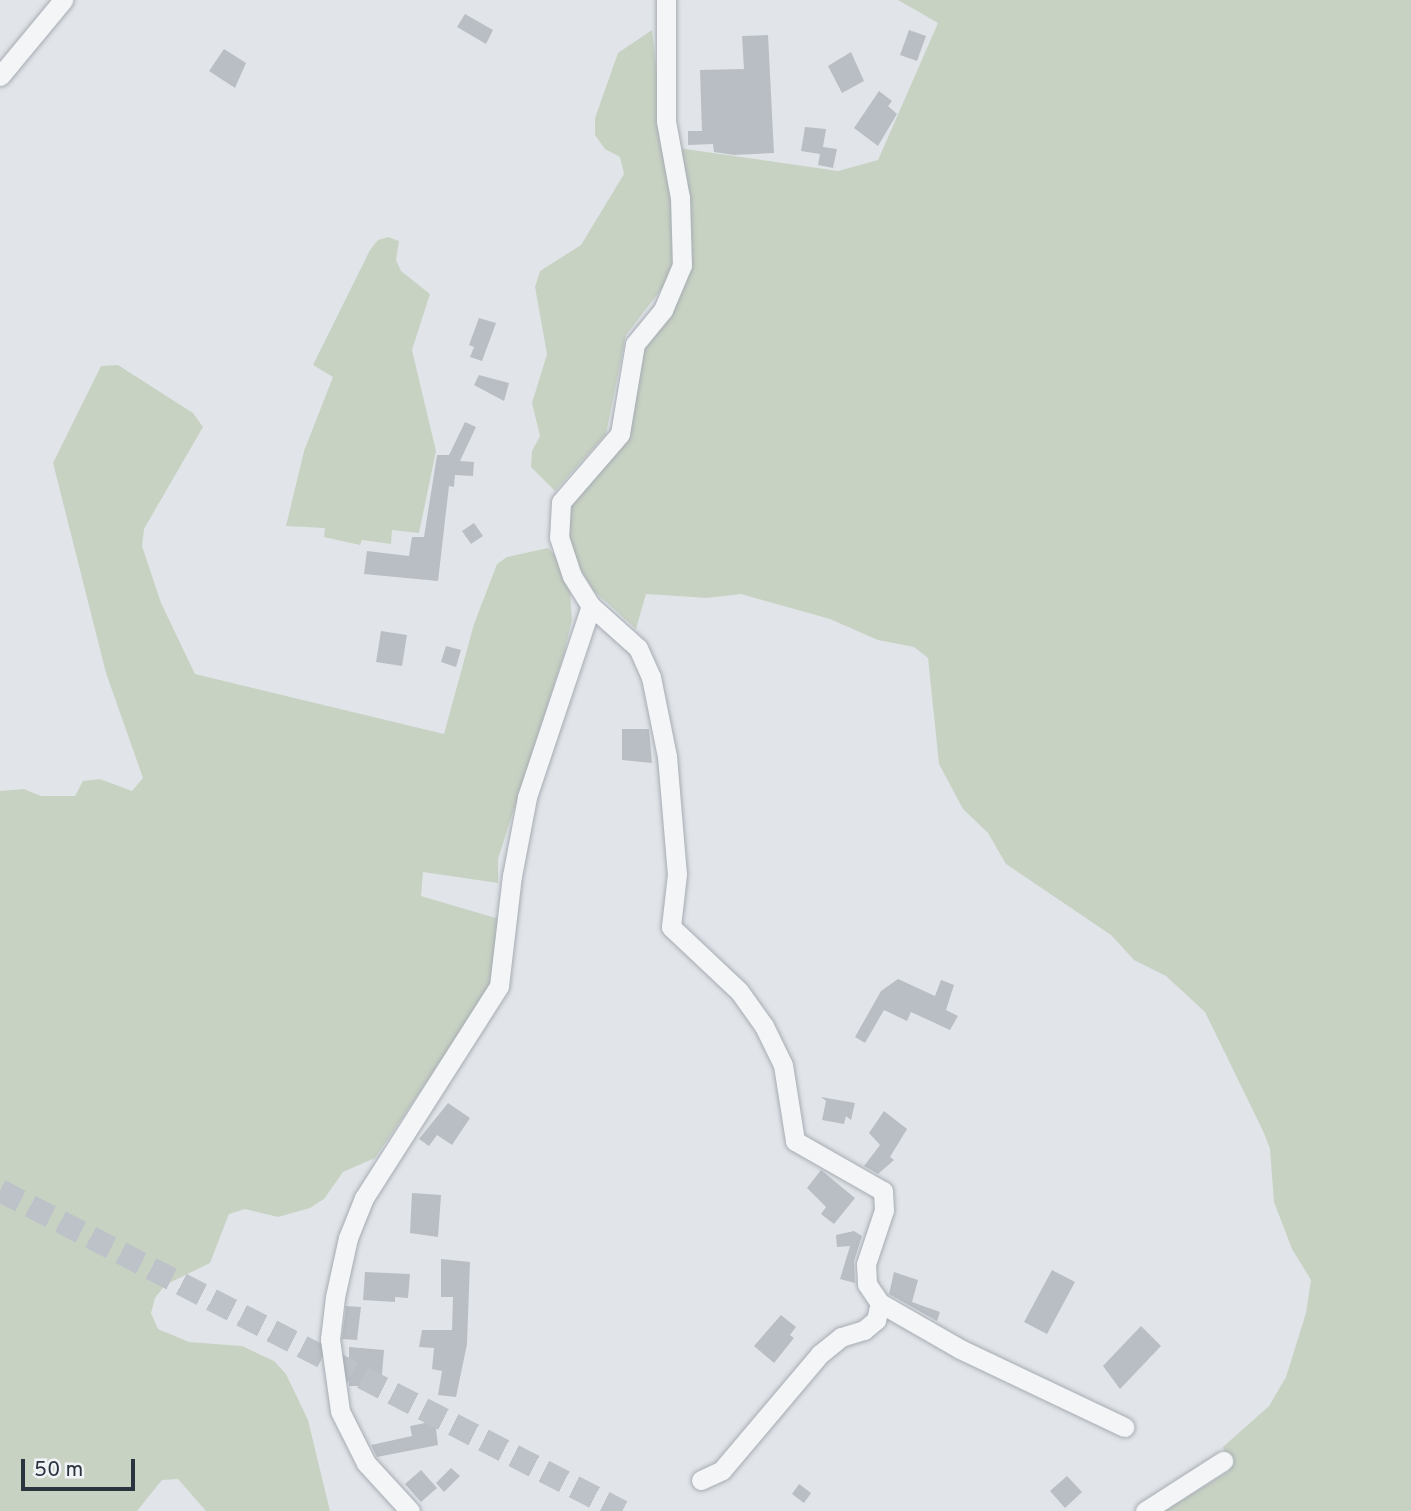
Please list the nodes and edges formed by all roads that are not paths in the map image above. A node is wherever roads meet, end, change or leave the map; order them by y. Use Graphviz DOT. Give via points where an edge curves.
graph roads {
  1 [pos="63,0"];
  2 [pos="666,0"];
  3 [pos="0,76"];
  4 [pos="592,606"];
  5 [pos="880,1303"];
  6 [pos="1124,1427"];
  7 [pos="1223,1461"];
  8 [pos="701,1480"];
  9 [pos="410,1511"];
  10 [pos="1144,1511"];
  1 -- 3 [label="street"];
  2 -- 4 [label="street" via="666,121 680,198 682,265 663,310 635,344 620,433 561,502 559,537 572,576"];
  4 -- 5 [label="street" via="638,648 663,723 677,874 671,927 739,991 764,1026 783,1065 795,1141 883,1191 886,1201 866,1265 867,1284"];
  4 -- 9 [label="street" via="527,797 499,986 364,1198 348,1238 335,1297 330,1339 340,1411 366,1462"];
  5 -- 6 [label="street" via="960,1349"];
  5 -- 8 [label="street" via="876,1320 864,1330 841,1337 820,1354 722,1470"];
  7 -- 10 [label="street"];
}
